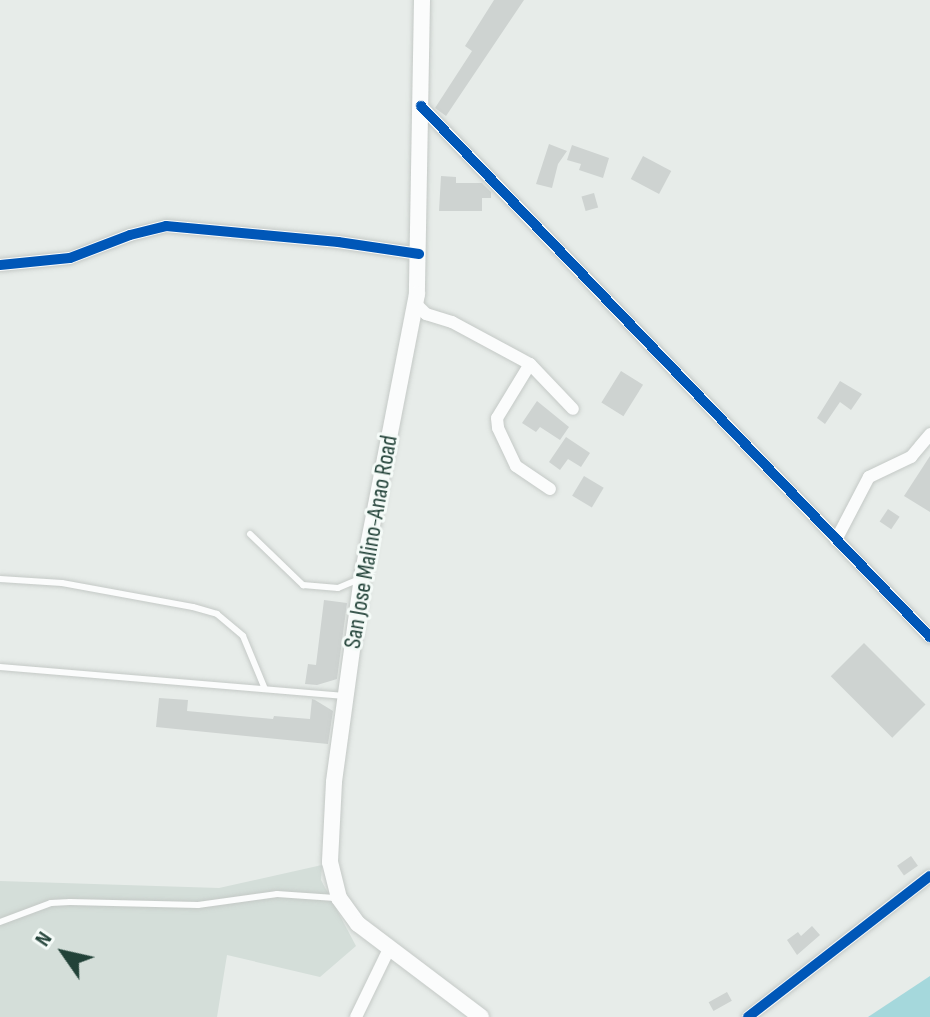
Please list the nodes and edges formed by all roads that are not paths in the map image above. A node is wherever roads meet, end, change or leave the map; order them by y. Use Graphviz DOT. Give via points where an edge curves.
graph roads {
  1 [pos="422,0"];
  2 [pos="421,106"];
  3 [pos="419,254"];
  4 [pos="0,265"];
  5 [pos="415,303"];
  6 [pos="530,364"];
  7 [pos="573,409"];
  8 [pos="930,434"];
  9 [pos="550,489"];
  10 [pos="250,534"];
  11 [pos="836,540"];
  12 [pos="362,577"];
  13 [pos="0,579"];
  14 [pos="930,637"];
  15 [pos="0,667"];
  16 [pos="265,689"];
  17 [pos="346,697"];
  18 [pos="930,876"];
  19 [pos="339,898"];
  20 [pos="0,922"];
  21 [pos="389,949"];
  22 [pos="356,1017"];
  23 [pos="481,1017"];
  24 [pos="748,1017"];
  1 -- 2 [label="main road, San Jose Malino-Anao Road"];
  2 -- 3 [label="main road, San Jose Malino-Anao Road"];
  2 -- 11 [label="street"];
  3 -- 4 [label="street" via="166,226 70,258"];
  3 -- 5 [label="main road, San Jose Malino-Anao Road"];
  5 -- 6 [label="street" via="426,314 452,322"];
  5 -- 12 [label="main road, San Jose Malino-Anao Road"];
  6 -- 7 [label="street"];
  6 -- 9 [label="street" via="497,418 498,428 516,466"];
  8 -- 11 [label="street" via="911,457 869,477"];
  10 -- 12 [label="lane" via="303,585 338,588"];
  11 -- 14 [label="street"];
  12 -- 17 [label="main road, San Jose Malino-Anao Road"];
  13 -- 16 [label="lane" via="62,583 217,614 243,636"];
  15 -- 16 [label="lane"];
  16 -- 17 [label="lane"];
  17 -- 19 [label="main road, San Jose Malino-Anao Road" via="329,843"];
  18 -- 24 [label="street"];
  19 -- 20 [label="lane" via="277,894 208,904 60,902"];
  19 -- 21 [label="main road, San Jose Malino-Anao Road" via="358,924"];
  21 -- 22 [label="street"];
  21 -- 23 [label="main road, San Jose Malino-Anao Road"];
}
